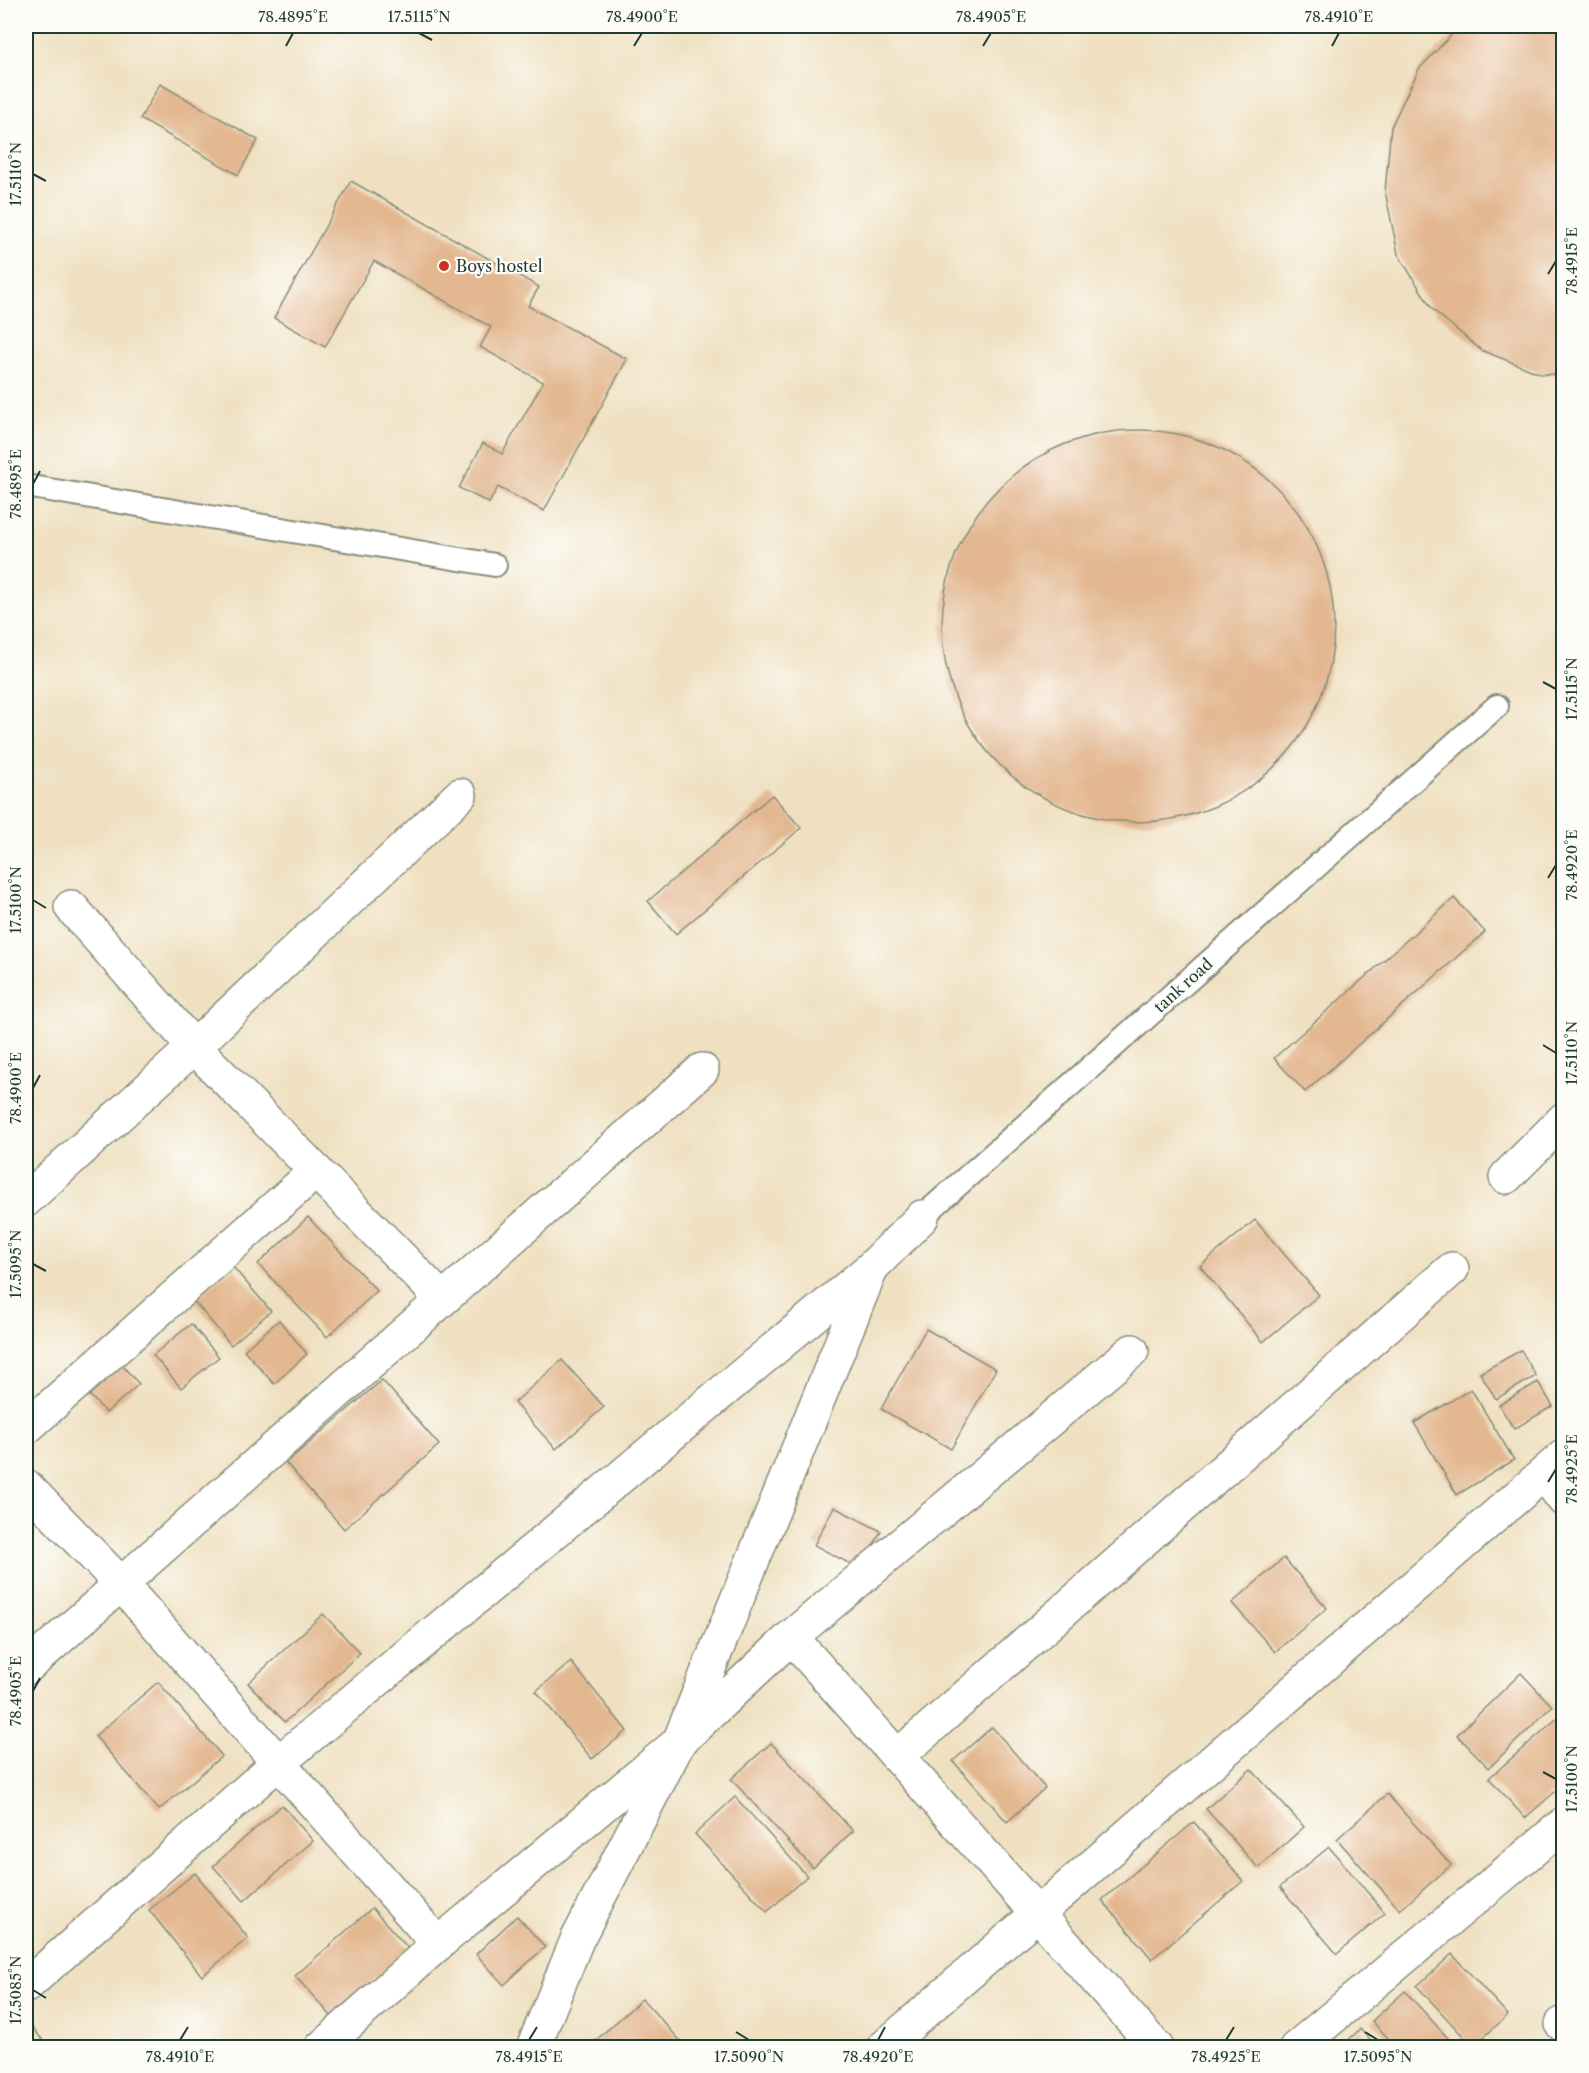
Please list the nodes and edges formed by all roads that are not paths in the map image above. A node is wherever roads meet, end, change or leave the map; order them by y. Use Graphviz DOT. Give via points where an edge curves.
graph roads {
  1 [pos="26,486"];
  2 [pos="495,565"];
  3 [pos="1497,706"];
  4 [pos="460,795"];
  5 [pos="70,907"];
  6 [pos="194,1047"];
  7 [pos="702,1070"];
  8 [pos="1563,1119"];
  9 [pos="316,1171"];
  10 [pos="1506,1177"];
  11 [pos="26,1200"];
  12 [pos="922,1217"];
  13 [pos="872,1268"];
  14 [pos="1452,1269"];
  15 [pos="442,1299"];
  16 [pos="1132,1351"];
  17 [pos="26,1428"];
  18 [pos="1553,1465"];
  19 [pos="26,1486"];
  20 [pos="1563,1500"];
  21 [pos="123,1585"];
  22 [pos="791,1637"];
  23 [pos="26,1668"];
  24 [pos="679,1742"];
  25 [pos="898,1756"];
  26 [pos="278,1763"];
  27 [pos="1563,1824"];
  28 [pos="1037,1913"];
  29 [pos="438,1944"];
  30 [pos="26,1986"];
  31 [pos="321,2048"];
  32 [pos="533,2048"];
  33 [pos="883,2048"];
  34 [pos="1157,2048"];
  35 [pos="1296,2048"];
  1 -- 2 [label="lane"];
  3 -- 12 [label="lane, tank road"];
  4 -- 6 [label="street"];
  5 -- 6 [label="street"];
  6 -- 9 [label="street"];
  6 -- 11 [label="street"];
  7 -- 15 [label="street"];
  8 -- 10 [label="street"];
  9 -- 15 [label="street"];
  9 -- 17 [label="street"];
  12 -- 13 [label="street, tank road"];
  13 -- 24 [label="street"];
  13 -- 26 [label="street, tank road"];
  14 -- 25 [label="street"];
  15 -- 21 [label="street"];
  16 -- 22 [label="street"];
  18 -- 20 [label="street"];
  18 -- 28 [label="street"];
  19 -- 21 [label="street"];
  21 -- 23 [label="street"];
  21 -- 26 [label="street"];
  22 -- 24 [label="street"];
  22 -- 25 [label="street"];
  24 -- 29 [label="street"];
  24 -- 32 [label="street" via="577,1940"];
  25 -- 28 [label="street"];
  26 -- 29 [label="street"];
  26 -- 30 [label="street, tank road"];
  27 -- 35 [label="street"];
  28 -- 33 [label="street"];
  28 -- 34 [label="street"];
  29 -- 31 [label="street"];
}
